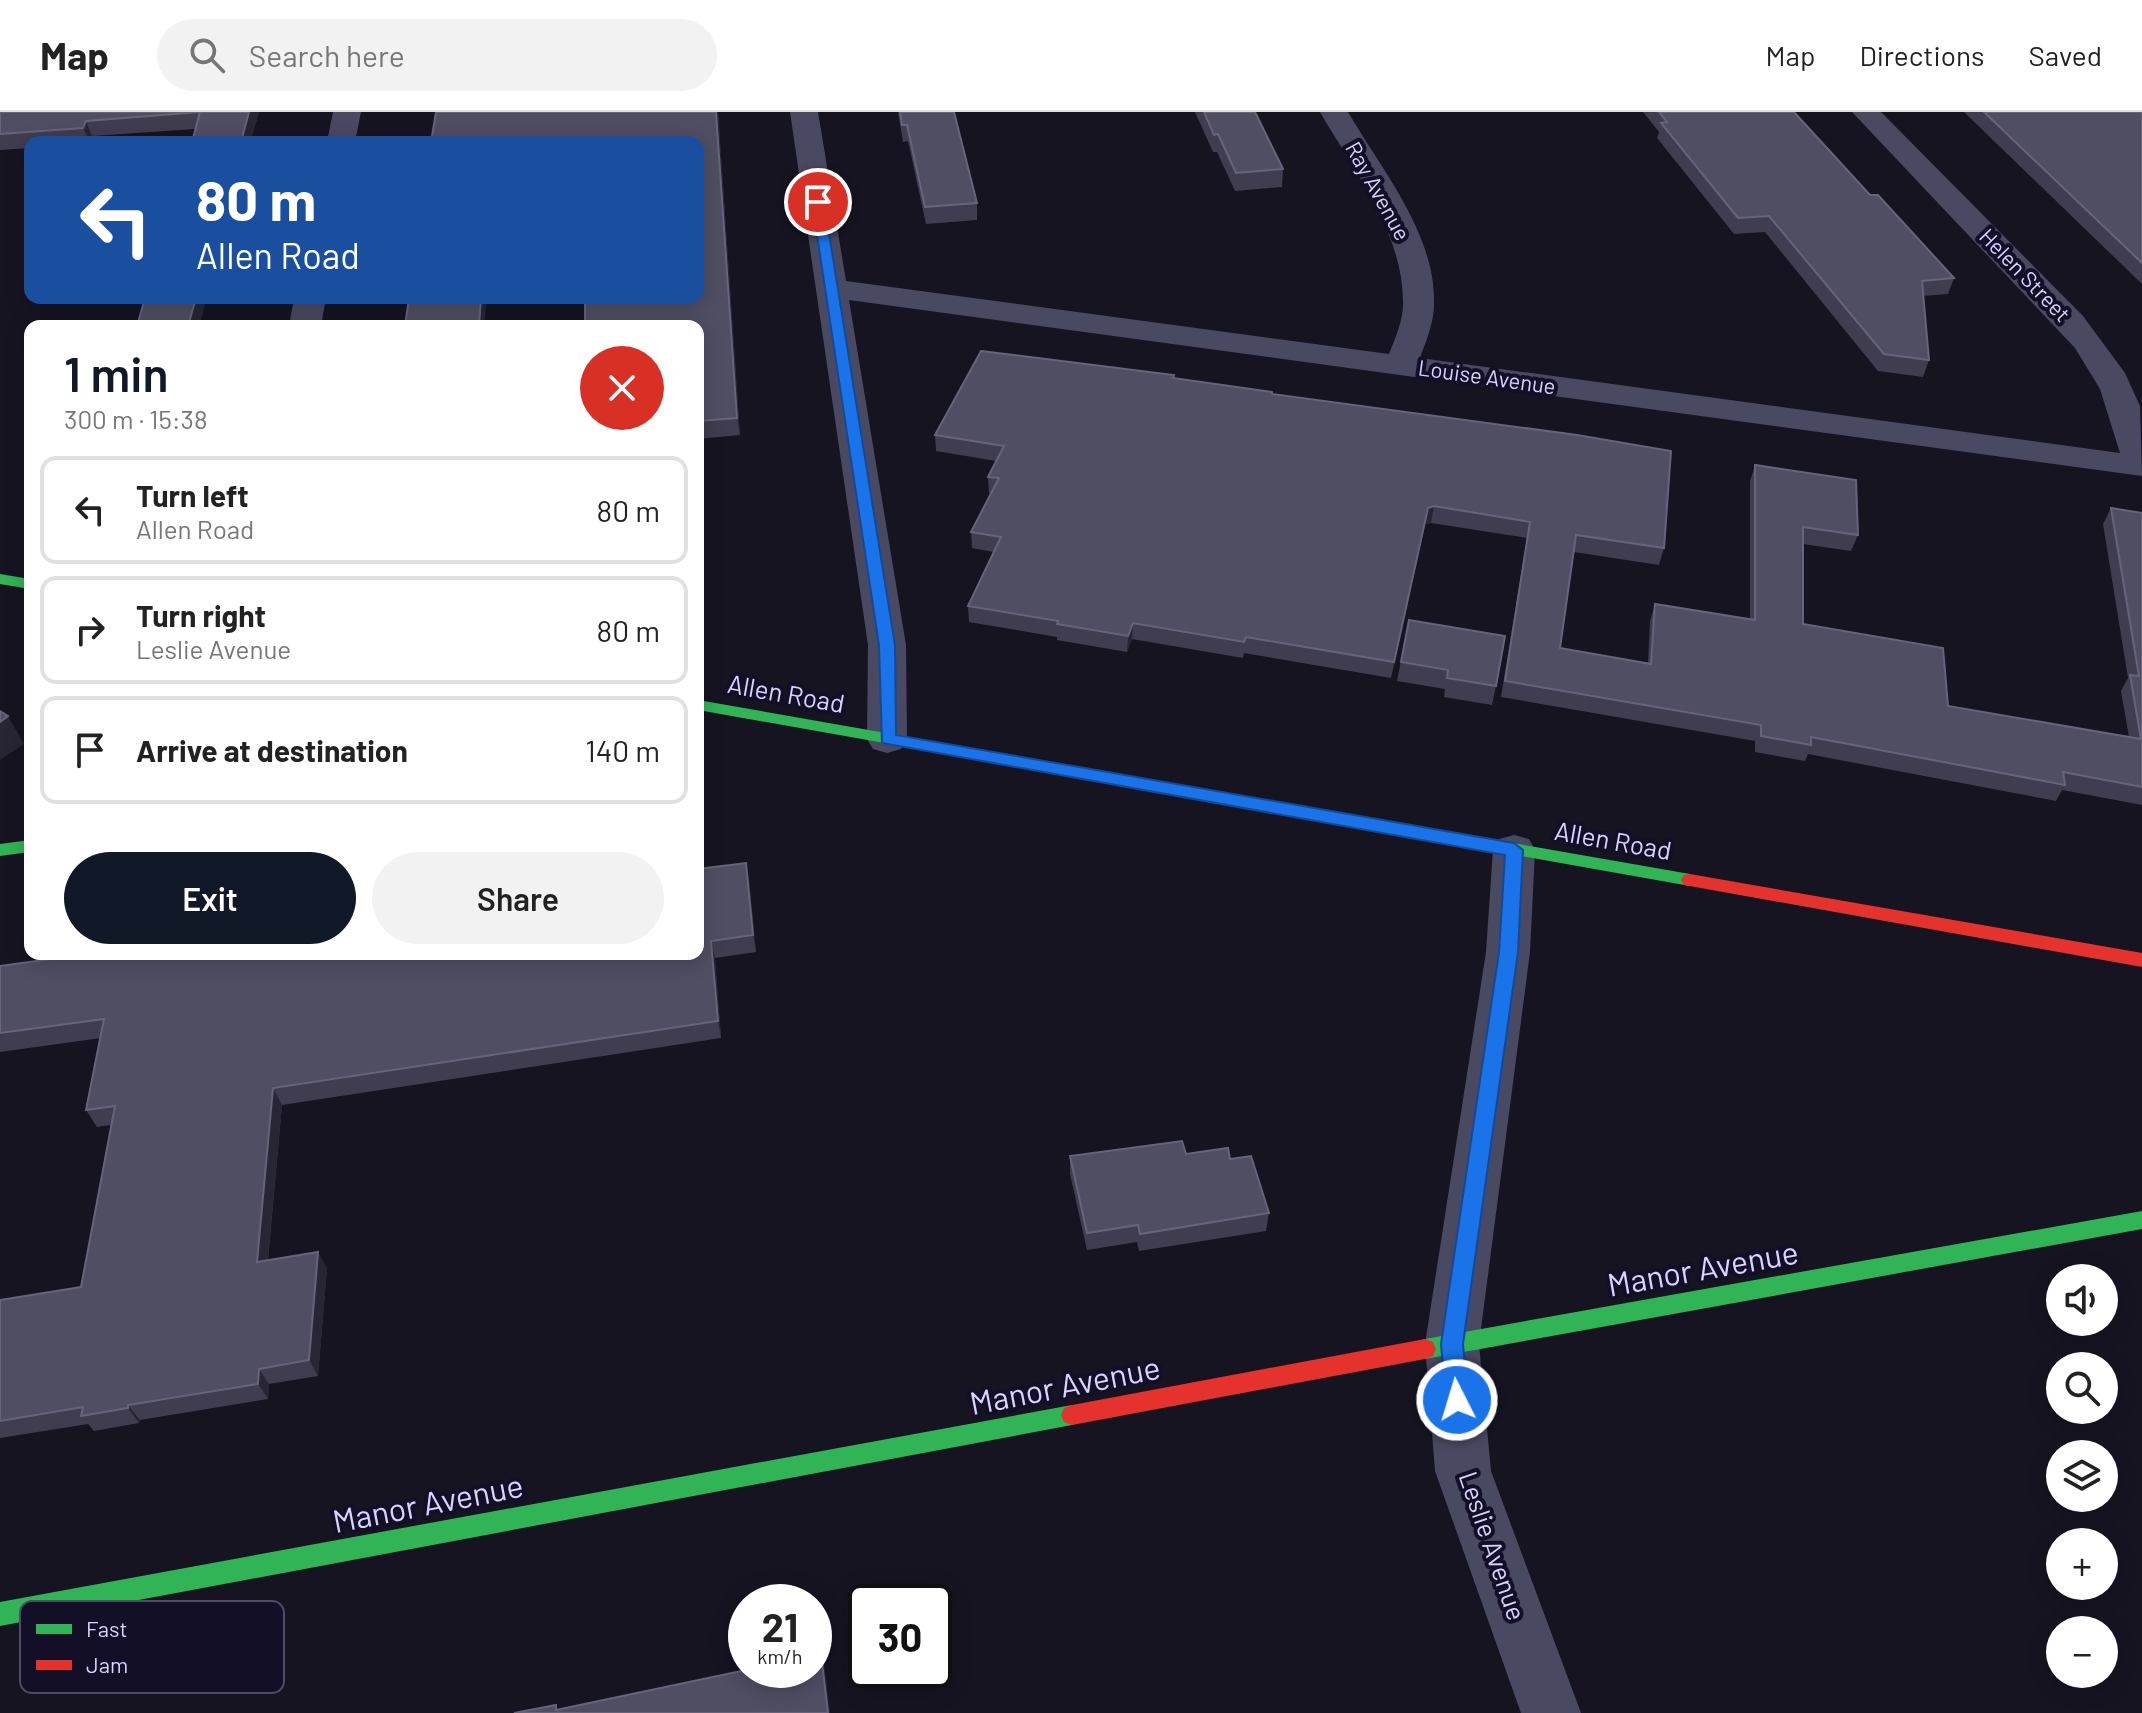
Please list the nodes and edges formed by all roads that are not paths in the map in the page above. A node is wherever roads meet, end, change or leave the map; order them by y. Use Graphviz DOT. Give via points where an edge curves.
graph roads {
  1 [pos="347,112"];
  2 [pos="804,112"];
  3 [pos="1334,112"];
  4 [pos="1866,112"];
  5 [pos="342,136"];
  6 [pos="832,288"];
  7 [pos="1401,365"];
  8 [pos="2141,466"];
  9 [pos="0,579"];
  10 [pos="24,583"];
  11 [pos="704,706"];
  12 [pos="887,739"];
  13 [pos="24,847"];
  14 [pos="0,850"];
  15 [pos="1514,850"];
  16 [pos="2142,960"];
  17 [pos="2142,1220"];
  18 [pos="1452,1344"];
  19 [pos="70,1601"];
  20 [pos="20,1610"];
  21 [pos="0,1614"];
  22 [pos="1551,1713"];
  1 -- 5 [label="street"];
  2 -- 6 [label="street"];
  3 -- 7 [label="street, Ray Avenue" via="1408,242 1417,272 1419,303"];
  4 -- 8 [label="street, Helen Street" via="2101,358 2127,408"];
  6 -- 7 [label="street, Louise Avenue"];
  6 -- 12 [label="street" via="887,645"];
  7 -- 8 [label="street, Louise Avenue"];
  9 -- 10 [label="street"];
  11 -- 12 [label="street, Allen Road"];
  12 -- 15 [label="street, Allen Road"];
  13 -- 14 [label="street"];
  15 -- 16 [label="street, Allen Road"];
  15 -- 18 [label="street, Leslie Avenue" via="1508,952"];
  17 -- 18 [label="street, Manor Avenue"];
  18 -- 19 [label="street, Manor Avenue"];
  18 -- 22 [label="street, Leslie Avenue" via="1463,1471"];
  20 -- 21 [label="street, Manor Avenue"];
}
